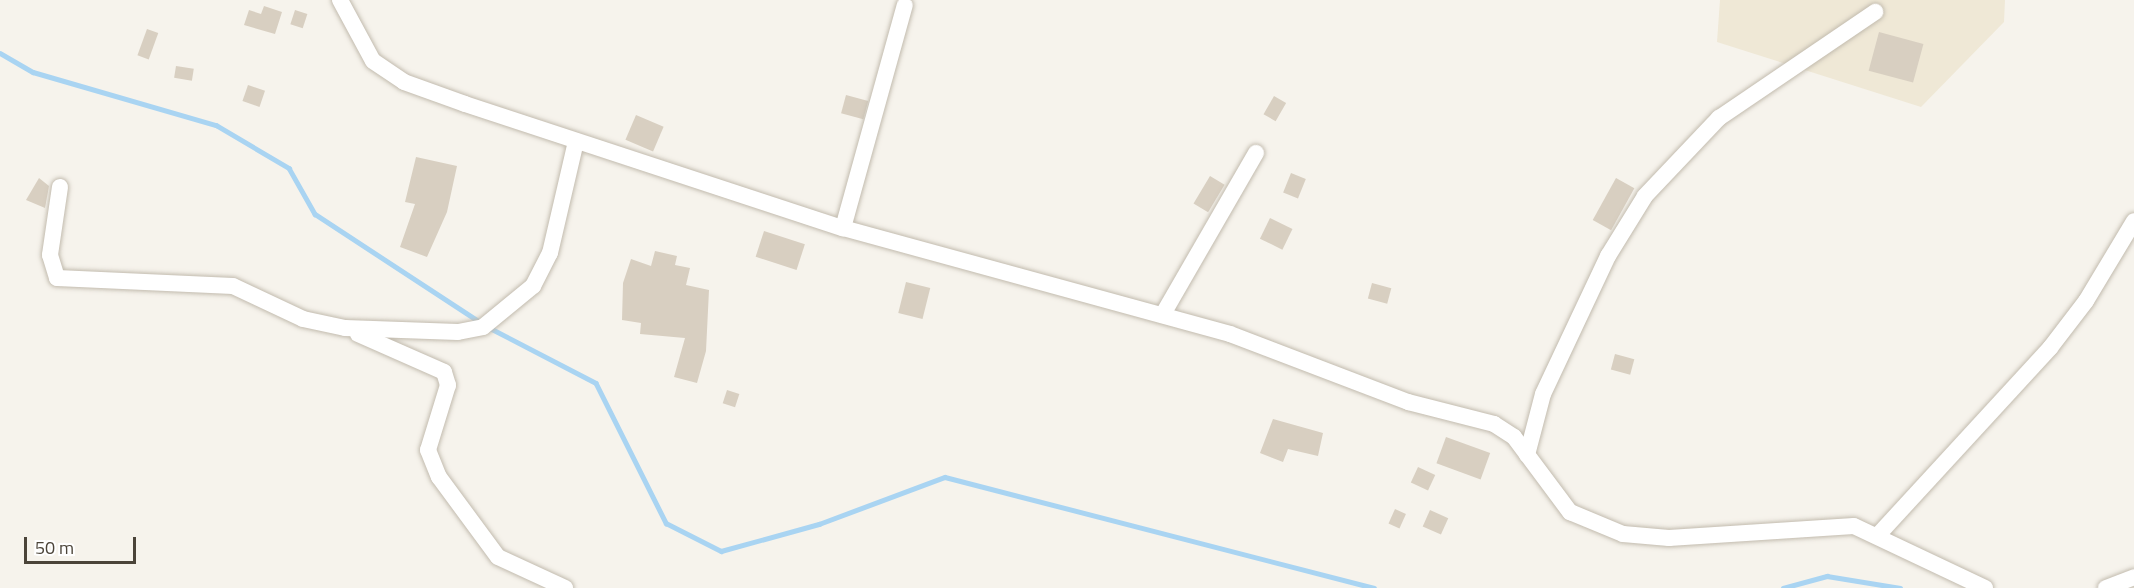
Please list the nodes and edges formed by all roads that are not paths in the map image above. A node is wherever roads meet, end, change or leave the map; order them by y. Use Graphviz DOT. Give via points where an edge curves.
graph roads {
  1 [pos="340,0"];
  2 [pos="905,5"];
  3 [pos="1875,12"];
  4 [pos="576,141"];
  5 [pos="1256,153"];
  6 [pos="60,187"];
  7 [pos="2134,220"];
  8 [pos="843,228"];
  9 [pos="1163,314"];
  10 [pos="345,328"];
  11 [pos="1527,455"];
  12 [pos="1879,534"];
  13 [pos="2134,577"];
  14 [pos="565,588"];
  15 [pos="1985,588"];
  16 [pos="2106,588"];
  1 -- 4 [label="street" via="360,46 388,72"];
  2 -- 8 [label="street"];
  3 -- 11 [label="street" via="1719,118 1645,196 1608,256 1543,394"];
  4 -- 8 [label="street"];
  4 -- 10 [label="street" via="550,253 533,286 506,313 483,327 458,332"];
  5 -- 9 [label="street"];
  6 -- 10 [label="street" via="50,255 57,278 233,286 303,319"];
  7 -- 12 [label="street" via="2086,301 2050,348"];
  8 -- 9 [label="street"];
  9 -- 11 [label="street" via="1318,364 1408,402 1494,424 1514,436"];
  10 -- 14 [label="street" via="444,372 448,385 428,450 439,477 498,557"];
  11 -- 12 [label="street" via="1570,513 1623,534 1669,538 1827,523"];
  12 -- 15 [label="street"];
  13 -- 16 [label="street"];
}
